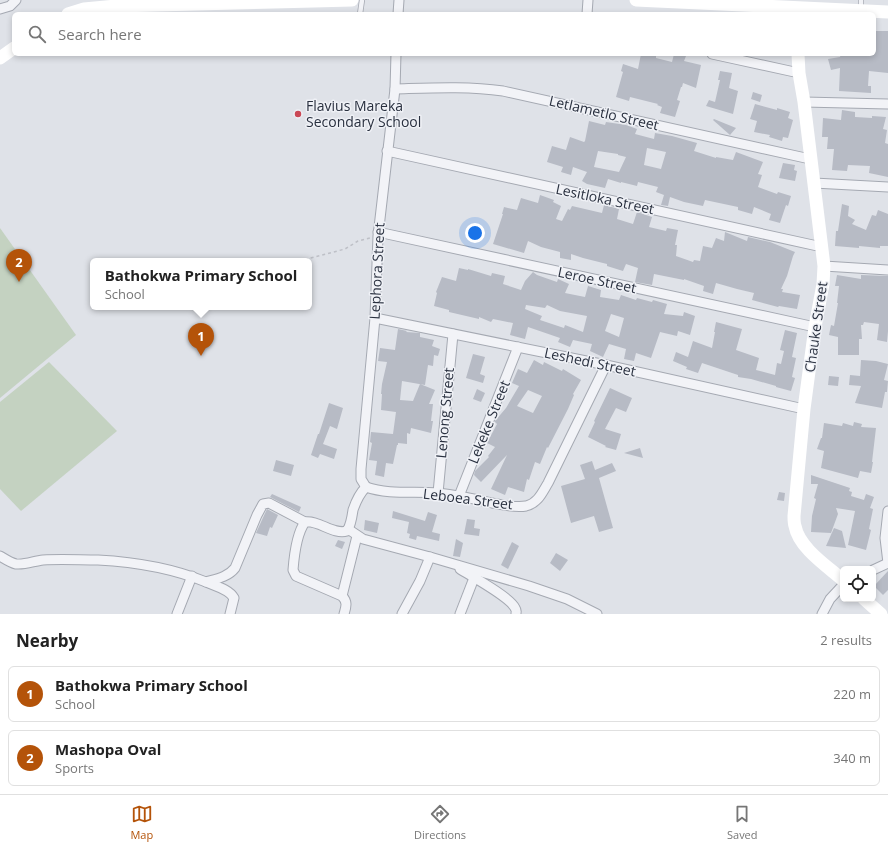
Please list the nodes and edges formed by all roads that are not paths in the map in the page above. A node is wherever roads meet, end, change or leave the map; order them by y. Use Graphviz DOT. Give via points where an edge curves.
graph roads {
  1 [pos="16,0"];
  2 [pos="352,0"];
  3 [pos="362,0"];
  4 [pos="399,0"];
  5 [pos="588,0"];
  6 [pos="636,0"];
  7 [pos="726,2"];
  8 [pos="809,4"];
  9 [pos="861,6"];
  10 [pos="0,10"];
  11 [pos="795,11"];
  12 [pos="74,12"];
  13 [pos="360,12"];
  14 [pos="398,12"];
  15 [pos="587,12"];
  16 [pos="888,12"];
  17 [pos="12,49"];
  18 [pos="396,56"];
  19 [pos="721,56"];
  20 [pos="798,56"];
  21 [pos="0,58"];
  22 [pos="799,74"];
  23 [pos="395,89"];
  24 [pos="804,102"];
  25 [pos="888,104"];
  26 [pos="387,151"];
  27 [pos="810,159"];
  28 [pos="814,183"];
  29 [pos="888,187"];
  30 [pos="378,234"];
  31 [pos="822,247"];
  32 [pos="824,266"];
  33 [pos="888,270"];
  34 [pos="375,318"];
  35 [pos="815,327"];
  36 [pos="453,334"];
  37 [pos="518,347"];
  38 [pos="606,366"];
  39 [pos="804,409"];
  40 [pos="366,487"];
  41 [pos="438,493"];
  42 [pos="459,496"];
  43 [pos="888,511"];
  44 [pos="305,522"];
  45 [pos="348,530"];
  46 [pos="358,536"];
  47 [pos="0,556"];
  48 [pos="430,557"];
  49 [pos="450,563"];
  50 [pos="888,563"];
  51 [pos="876,569"];
  52 [pos="192,576"];
  53 [pos="840,577"];
  54 [pos="474,578"];
  55 [pos="206,582"];
  56 [pos="840,588"];
  57 [pos="342,596"];
  58 [pos="867,602"];
  59 [pos="178,614"];
  60 [pos="230,614"];
  61 [pos="344,614"];
  62 [pos="402,614"];
  63 [pos="460,614"];
  64 [pos="516,614"];
  65 [pos="597,614"];
  66 [pos="822,614"];
  67 [pos="881,614"];
  1 -- 10 [label="street"];
  2 -- 12 [label="street" via="116,6"];
  3 -- 13 [label="lane"];
  4 -- 14 [label="street"];
  5 -- 15 [label="street"];
  6 -- 7 [label="street"];
  7 -- 11 [label="street"];
  8 -- 9 [label="street"];
  8 -- 11 [label="street"];
  9 -- 16 [label="street"];
  17 -- 21 [label="street"];
  18 -- 23 [label="street, Lephora Street"];
  19 -- 22 [label="street"];
  20 -- 22 [label="street, Chauke Street"];
  22 -- 24 [label="street, Chauke Street"];
  23 -- 26 [label="street, Lephora Street"];
  23 -- 27 [label="street, Letlametlo Street" via="470,88 503,91"];
  24 -- 25 [label="street"];
  24 -- 27 [label="street, Chauke Street"];
  26 -- 30 [label="street, Lephora Street"];
  26 -- 31 [label="street, Lesitloka Street"];
  27 -- 28 [label="street, Chauke Street"];
  28 -- 29 [label="street"];
  28 -- 31 [label="street, Chauke Street"];
  30 -- 34 [label="street, Lephora Street"];
  30 -- 35 [label="street, Leroe Street"];
  31 -- 32 [label="street, Chauke Street"];
  32 -- 33 [label="street"];
  32 -- 35 [label="street, Chauke Street"];
  34 -- 36 [label="street, Leshedi Street"];
  34 -- 40 [label="street, Lephora Street" via="361,469 361,479"];
  35 -- 39 [label="street, Chauke Street"];
  36 -- 37 [label="street, Leshedi Street"];
  36 -- 41 [label="street, Lenong Street"];
  37 -- 38 [label="street, Leshedi Street"];
  37 -- 42 [label="street, Lekeke Street"];
  38 -- 39 [label="street, Leshedi Street"];
  38 -- 42 [label="street, Leboea Street" via="548,483 534,503 512,506"];
  39 -- 53 [label="street, Chauke Street" via="795,526 798,537 806,549"];
  40 -- 41 [label="street, Leboea Street" via="395,492"];
  40 -- 45 [label="street" via="356,502"];
  41 -- 42 [label="street, Leboea Street"];
  43 -- 50 [label="street" via="885,538"];
  44 -- 45 [label="street" via="341,532"];
  44 -- 55 [label="street" via="269,503 263,504 233,571"];
  44 -- 57 [label="street" via="292,570 296,576"];
  45 -- 46 [label="street"];
  46 -- 48 [label="street"];
  46 -- 57 [label="street"];
  47 -- 52 [label="street" via="19,564 45,560 99,560 149,565"];
  48 -- 49 [label="street"];
  48 -- 62 [label="street"];
  49 -- 54 [label="street"];
  49 -- 65 [label="street" via="567,599"];
  50 -- 51 [label="street"];
  52 -- 55 [label="street"];
  52 -- 59 [label="street"];
  54 -- 63 [label="street"];
  54 -- 64 [label="street" via="505,597 516,608"];
  55 -- 60 [label="street" via="225,589 233,596"];
  56 -- 66 [label="street" via="830,599"];
  57 -- 61 [label="street" via="347,604"];
  58 -- 67 [label="street"];
}
